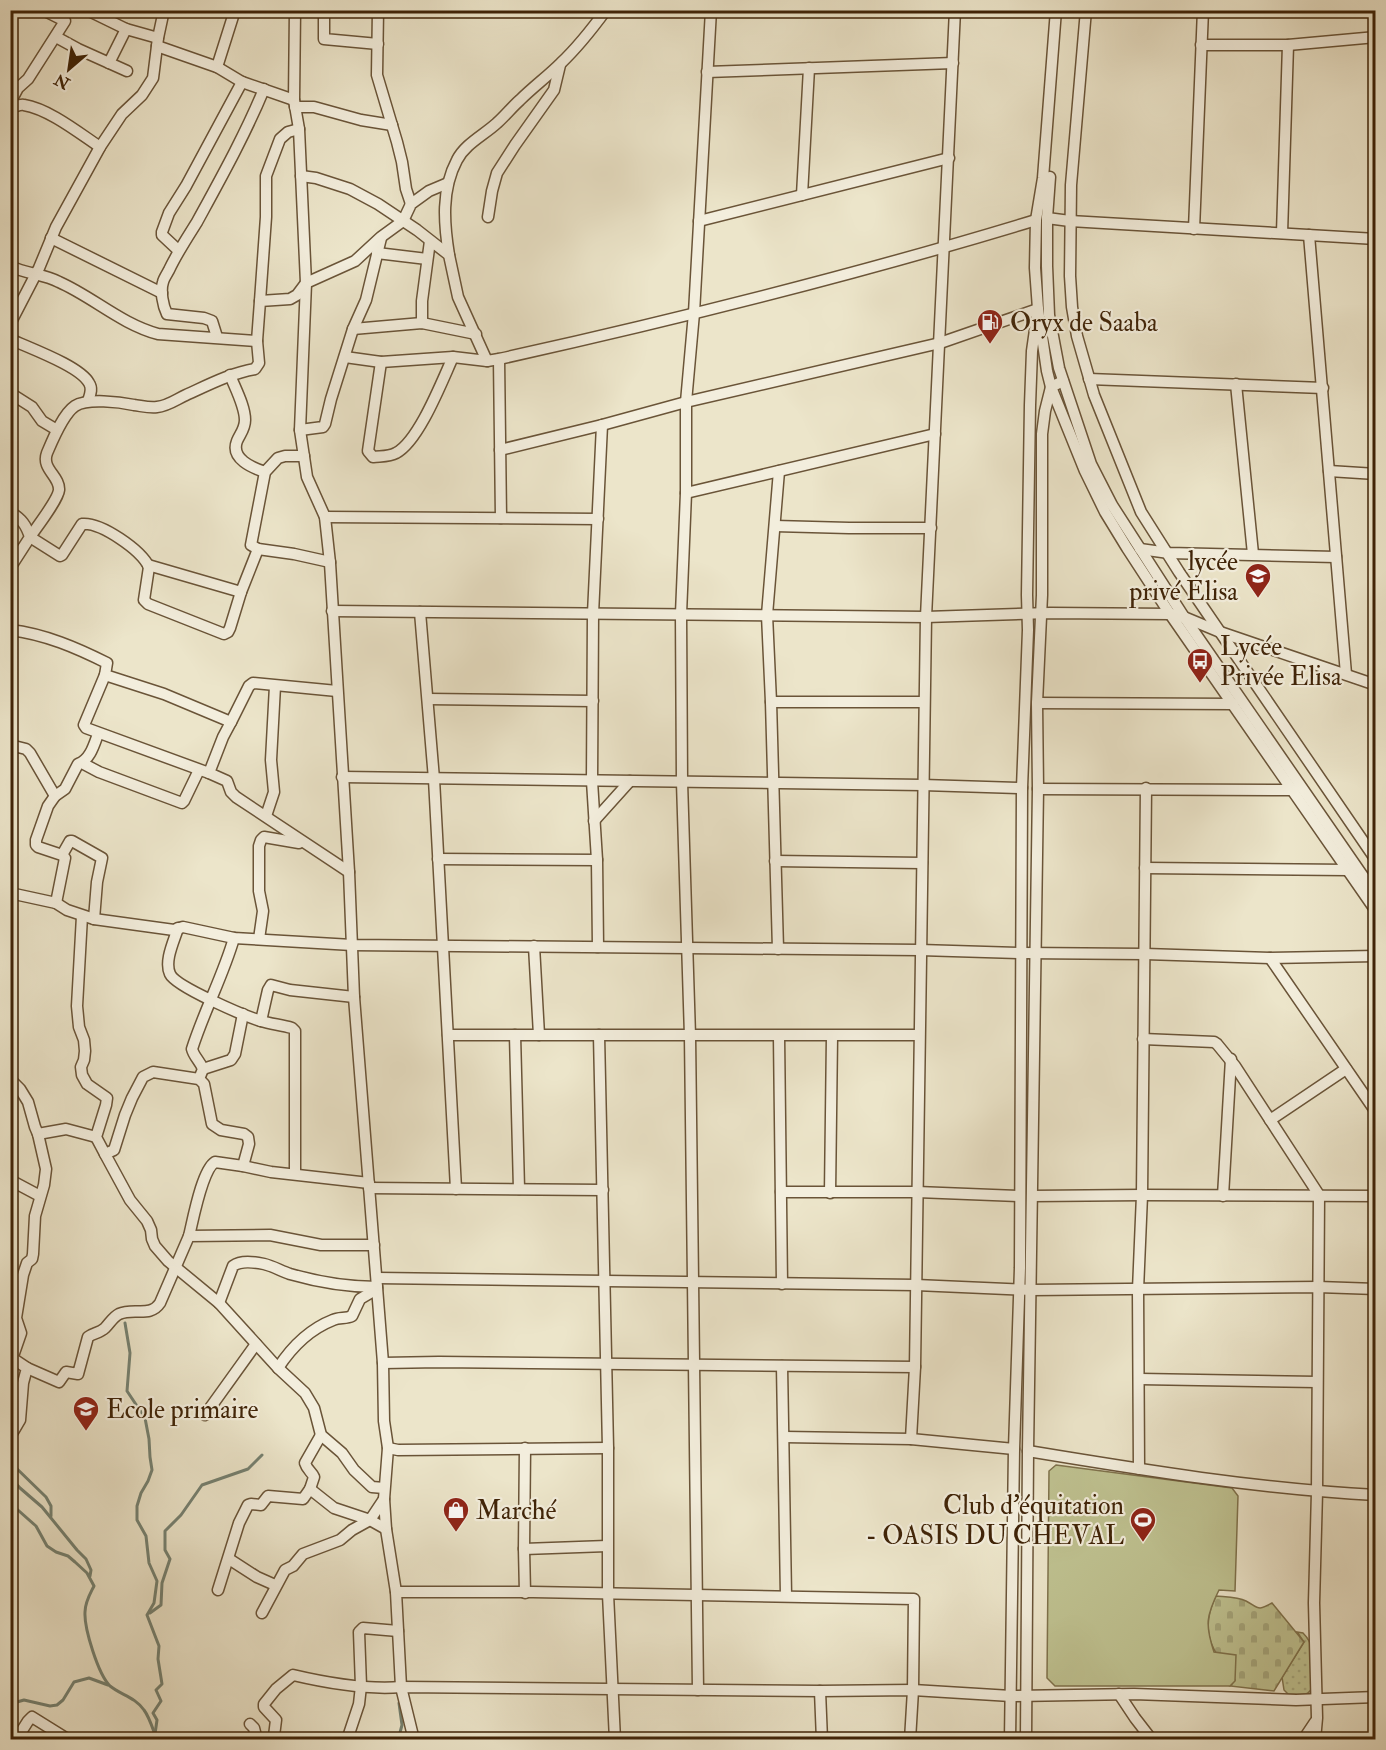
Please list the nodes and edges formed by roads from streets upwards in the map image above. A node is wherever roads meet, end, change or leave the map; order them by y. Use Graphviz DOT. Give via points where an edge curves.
graph roads {
  1 [pos="43,10"];
  2 [pos="72,10"];
  3 [pos="87,10"];
  4 [pos="164,10"];
  5 [pos="235,10"];
  6 [pos="295,10"];
  7 [pos="324,10"];
  8 [pos="378,10"];
  9 [pos="606,10"];
  10 [pos="711,10"];
  11 [pos="955,10"];
  12 [pos="1056,10"];
  13 [pos="1063,10"];
  14 [pos="1086,10"];
  15 [pos="1203,10"];
  16 [pos="65,21"];
  17 [pos="126,29"];
  18 [pos="56,37"];
  19 [pos="1376,37"];
  20 [pos="157,42"];
  21 [pos="378,44"];
  22 [pos="1202,45"];
  23 [pos="1288,45"];
  24 [pos="109,63"];
  25 [pos="953,63"];
  26 [pos="560,64"];
  27 [pos="217,67"];
  28 [pos="809,68"];
  29 [pos="127,71"];
  30 [pos="707,72"];
  31 [pos="242,82"];
  32 [pos="264,89"];
  33 [pos="10,103"];
  34 [pos="295,103"];
  35 [pos="10,108"];
  36 [pos="392,124"];
  37 [pos="299,129"];
  38 [pos="100,147"];
  39 [pos="949,159"];
  40 [pos="302,176"];
  41 [pos="448,183"];
  42 [pos="802,195"];
  43 [pos="411,204"];
  44 [pos="488,217"];
  45 [pos="1041,219"];
  46 [pos="403,221"];
  47 [pos="699,221"];
  48 [pos="1070,221"];
  49 [pos="1194,229"];
  50 [pos="1282,233"];
  51 [pos="1309,235"];
  52 [pos="381,237"];
  53 [pos="51,238"];
  54 [pos="1376,239"];
  55 [pos="430,241"];
  56 [pos="944,248"];
  57 [pos="178,250"];
  58 [pos="377,253"];
  59 [pos="449,255"];
  60 [pos="427,259"];
  61 [pos="10,266"];
  62 [pos="35,276"];
  63 [pos="306,283"];
  64 [pos="162,293"];
  65 [pos="260,301"];
  66 [pos="1038,309"];
  67 [pos="694,313"];
  68 [pos="422,323"];
  69 [pos="10,324"];
  70 [pos="353,329"];
  71 [pos="476,334"];
  72 [pos="217,337"];
  73 [pos="10,339"];
  74 [pos="257,341"];
  75 [pos="940,343"];
  76 [pos="345,357"];
  77 [pos="453,357"];
  78 [pos="499,359"];
  79 [pos="487,361"];
  80 [pos="381,362"];
  81 [pos="230,375"];
  82 [pos="1089,378"];
  83 [pos="1063,381"];
  84 [pos="1236,384"];
  85 [pos="1051,387"];
  86 [pos="1323,388"];
  87 [pos="10,393"];
  88 [pos="88,401"];
  89 [pos="686,402"];
  90 [pos="602,425"];
  91 [pos="57,430"];
  92 [pos="300,430"];
  93 [pos="935,434"];
  94 [pos="500,450"];
  95 [pos="304,456"];
  96 [pos="778,471"];
  97 [pos="1329,471"];
  98 [pos="266,472"];
  99 [pos="1376,474"];
  100 [pos="686,493"];
  101 [pos="10,512"];
  102 [pos="325,517"];
  103 [pos="501,518"];
  104 [pos="598,519"];
  105 [pos="775,526"];
  106 [pos="931,528"];
  107 [pos="30,537"];
  108 [pos="258,549"];
  109 [pos="1140,549"];
  110 [pos="1169,553"];
  111 [pos="1253,554"];
  112 [pos="1336,556"];
  113 [pos="330,562"];
  114 [pos="148,565"];
  115 [pos="10,568"];
  116 [pos="241,592"];
  117 [pos="332,611"];
  118 [pos="420,612"];
  119 [pos="1041,613"];
  120 [pos="593,614"];
  121 [pos="681,614"];
  122 [pos="1028,614"];
  123 [pos="1170,614"];
  124 [pos="767,615"];
  125 [pos="926,617"];
  126 [pos="1184,617"];
  127 [pos="10,630"];
  128 [pos="1220,632"];
  129 [pos="1346,674"];
  130 [pos="105,675"];
  131 [pos="1376,685"];
  132 [pos="275,686"];
  133 [pos="337,692"];
  134 [pos="428,699"];
  135 [pos="592,701"];
  136 [pos="771,702"];
  137 [pos="924,702"];
  138 [pos="1037,703"];
  139 [pos="1233,704"];
  140 [pos="231,722"];
  141 [pos="98,734"];
  142 [pos="10,744"];
  143 [pos="82,763"];
  144 [pos="204,771"];
  145 [pos="342,777"];
  146 [pos="434,779"];
  147 [pos="592,781"];
  148 [pos="630,781"];
  149 [pos="682,782"];
  150 [pos="773,783"];
  151 [pos="923,785"];
  152 [pos="1022,788"];
  153 [pos="1146,788"];
  154 [pos="1038,789"];
  155 [pos="1293,790"];
  156 [pos="55,796"];
  157 [pos="266,816"];
  158 [pos="594,821"];
  159 [pos="306,844"];
  160 [pos="62,855"];
  161 [pos="438,859"];
  162 [pos="597,860"];
  163 [pos="1376,860"];
  164 [pos="775,861"];
  165 [pos="922,863"];
  166 [pos="1145,868"];
  167 [pos="1348,870"];
  168 [pos="349,873"];
  169 [pos="10,893"];
  170 [pos="1376,895"];
  171 [pos="56,903"];
  172 [pos="1376,911"];
  173 [pos="82,916"];
  174 [pos="94,919"];
  175 [pos="178,928"];
  176 [pos="234,938"];
  177 [pos="259,939"];
  178 [pos="352,945"];
  179 [pos="442,945"];
  180 [pos="534,946"];
  181 [pos="598,947"];
  182 [pos="687,948"];
  183 [pos="778,949"];
  184 [pos="920,950"];
  185 [pos="1022,953"];
  186 [pos="1035,953"];
  187 [pos="1145,954"];
  188 [pos="1376,956"];
  189 [pos="1270,958"];
  190 [pos="354,997"];
  191 [pos="210,1000"];
  192 [pos="243,1014"];
  193 [pos="261,1021"];
  194 [pos="448,1035"];
  195 [pos="515,1035"];
  196 [pos="539,1035"];
  197 [pos="599,1035"];
  198 [pos="919,1035"];
  199 [pos="690,1036"];
  200 [pos="779,1036"];
  201 [pos="832,1036"];
  202 [pos="1143,1039"];
  203 [pos="1230,1059"];
  204 [pos="1346,1069"];
  205 [pos="201,1074"];
  206 [pos="10,1078"];
  207 [pos="1376,1112"];
  208 [pos="1270,1120"];
  209 [pos="38,1134"];
  210 [pos="96,1137"];
  211 [pos="105,1154"];
  212 [pos="243,1166"];
  213 [pos="295,1174"];
  214 [pos="10,1180"];
  215 [pos="369,1186"];
  216 [pos="456,1189"];
  217 [pos="519,1189"];
  218 [pos="603,1190"];
  219 [pos="781,1192"];
  220 [pos="917,1192"];
  221 [pos="830,1193"];
  222 [pos="1142,1195"];
  223 [pos="40,1196"];
  224 [pos="1019,1196"];
  225 [pos="1223,1196"];
  226 [pos="1318,1196"];
  227 [pos="1032,1197"];
  228 [pos="1376,1197"];
  229 [pos="189,1236"];
  230 [pos="374,1245"];
  231 [pos="176,1266"];
  232 [pos="604,1282"];
  233 [pos="693,1283"];
  234 [pos="782,1284"];
  235 [pos="377,1285"];
  236 [pos="916,1285"];
  237 [pos="1318,1287"];
  238 [pos="1376,1289"];
  239 [pos="1019,1290"];
  240 [pos="1031,1290"];
  241 [pos="1138,1290"];
  242 [pos="219,1303"];
  243 [pos="256,1344"];
  244 [pos="383,1363"];
  245 [pos="606,1364"];
  246 [pos="694,1365"];
  247 [pos="782,1366"];
  248 [pos="915,1367"];
  249 [pos="27,1368"];
  250 [pos="278,1368"];
  251 [pos="1140,1379"];
  252 [pos="1317,1382"];
  253 [pos="205,1415"];
  254 [pos="321,1435"];
  255 [pos="10,1437"];
  256 [pos="783,1437"];
  257 [pos="911,1439"];
  258 [pos="388,1448"];
  259 [pos="525,1448"];
  260 [pos="608,1448"];
  261 [pos="1014,1449"];
  262 [pos="1028,1451"];
  263 [pos="1139,1469"];
  264 [pos="384,1488"];
  265 [pos="310,1489"];
  266 [pos="1317,1492"];
  267 [pos="1376,1495"];
  268 [pos="384,1499"];
  269 [pos="370,1520"];
  270 [pos="386,1529"];
  271 [pos="608,1546"];
  272 [pos="524,1549"];
  273 [pos="229,1559"];
  274 [pos="275,1585"];
  275 [pos="218,1590"];
  276 [pos="396,1592"];
  277 [pos="525,1593"];
  278 [pos="608,1594"];
  279 [pos="698,1595"];
  280 [pos="786,1596"];
  281 [pos="262,1613"];
  282 [pos="398,1631"];
  283 [pos="361,1686"];
  284 [pos="401,1687"];
  285 [pos="613,1689"];
  286 [pos="698,1690"];
  287 [pos="913,1690"];
  288 [pos="820,1691"];
  289 [pos="1119,1694"];
  290 [pos="1011,1695"];
  291 [pos="1027,1695"];
  292 [pos="1376,1697"];
  293 [pos="1316,1700"];
  294 [pos="1317,1718"];
  295 [pos="250,1724"];
  296 [pos="16,1740"];
  297 [pos="69,1740"];
  298 [pos="257,1740"];
  299 [pos="267,1740"];
  300 [pos="347,1740"];
  301 [pos="414,1740"];
  302 [pos="615,1740"];
  303 [pos="822,1740"];
  304 [pos="910,1740"];
  305 [pos="1010,1740"];
  306 [pos="1026,1740"];
  307 [pos="1152,1740"];
  308 [pos="1303,1740"];
  309 [pos="1315,1740"];
  1 -- 16 [label="street"];
  2 -- 16 [label="street"];
  3 -- 17 [label="street"];
  4 -- 20 [label="street"];
  5 -- 27 [label="street"];
  6 -- 34 [label="street"];
  7 -- 21 [label="street" via="324,39"];
  8 -- 21 [label="street"];
  9 -- 26 [label="street"];
  10 -- 30 [label="street"];
  11 -- 25 [label="street"];
  12 -- 45 [label="street"];
  13 -- 45 [label="street"];
  14 -- 48 [label="street"];
  15 -- 22 [label="street"];
  16 -- 18 [label="street"];
  17 -- 20 [label="street"];
  17 -- 24 [label="street"];
  18 -- 24 [label="street"];
  18 -- 33 [label="street"];
  19 -- 23 [label="street"];
  20 -- 27 [label="street"];
  20 -- 38 [label="street" via="153,78"];
  21 -- 36 [label="street" via="377,75"];
  22 -- 23 [label="street"];
  22 -- 49 [label="street"];
  23 -- 50 [label="street"];
  24 -- 29 [label="street"];
  25 -- 28 [label="street"];
  25 -- 39 [label="street"];
  26 -- 41 [label="street" via="466,148"];
  26 -- 44 [label="street" via="554,90 497,173"];
  27 -- 31 [label="street"];
  28 -- 30 [label="street"];
  28 -- 42 [label="street"];
  30 -- 47 [label="street"];
  31 -- 32 [label="street"];
  31 -- 57 [label="street" via="169,213 162,235"];
  32 -- 34 [label="street"];
  32 -- 57 [label="street" via="222,177"];
  34 -- 36 [label="street"];
  34 -- 37 [label="street"];
  35 -- 38 [label="street" via="22,104 37,109"];
  36 -- 43 [label="street"];
  37 -- 40 [label="street"];
  37 -- 65 [label="street" via="280,139 266,176"];
  38 -- 53 [label="street"];
  39 -- 42 [label="street"];
  39 -- 56 [label="street"];
  40 -- 46 [label="street" via="350,189"];
  40 -- 63 [label="street"];
  41 -- 43 [label="street"];
  41 -- 59 [label="street" via="445,204"];
  42 -- 47 [label="street"];
  43 -- 46 [label="street"];
  45 -- 48 [label="street"];
  45 -- 56 [label="street"];
  45 -- 66 [label="street" via="1035,268"];
  45 -- 83 [label="street" via="1049,315"];
  46 -- 52 [label="street"];
  46 -- 55 [label="street"];
  47 -- 67 [label="street"];
  48 -- 49 [label="street"];
  48 -- 82 [label="street" via="1072,307"];
  49 -- 50 [label="street"];
  50 -- 51 [label="street"];
  51 -- 54 [label="street"];
  51 -- 86 [label="street"];
  52 -- 58 [label="street"];
  52 -- 63 [label="street" via="355,261"];
  53 -- 62 [label="street"];
  53 -- 64 [label="street"];
  55 -- 59 [label="street"];
  55 -- 60 [label="street"];
  56 -- 67 [label="street"];
  56 -- 75 [label="street"];
  57 -- 64 [label="street" via="162,283"];
  58 -- 60 [label="street"];
  58 -- 70 [label="street" via="366,300"];
  59 -- 71 [label="street" via="458,297"];
  60 -- 68 [label="street"];
  61 -- 62 [label="street"];
  62 -- 69 [label="street"];
  62 -- 72 [label="street" via="58,281 147,331"];
  63 -- 65 [label="street" via="290,299"];
  63 -- 92 [label="street"];
  64 -- 72 [label="street" via="167,314 212,321"];
  65 -- 74 [label="street"];
  66 -- 75 [label="street"];
  66 -- 85 [label="street"];
  66 -- 122 [label="street" via="1030,405"];
  67 -- 78 [label="street"];
  67 -- 89 [label="street"];
  68 -- 70 [label="street"];
  68 -- 71 [label="street"];
  70 -- 76 [label="street"];
  71 -- 79 [label="street"];
  72 -- 74 [label="street"];
  73 -- 88 [label="street" via="80,373 90,385"];
  74 -- 81 [label="street" via="257,367"];
  75 -- 89 [label="street"];
  75 -- 93 [label="street"];
  76 -- 80 [label="street"];
  76 -- 92 [label="street" via="326,424"];
  77 -- 79 [label="street"];
  77 -- 80 [label="street"];
  77 -- 80 [label="street" via="413,435 397,453 373,456 368,451"];
  78 -- 79 [label="street"];
  78 -- 94 [label="street"];
  81 -- 88 [label="street" via="158,407"];
  81 -- 98 [label="street" via="244,410 243,432 235,447 237,455 251,467"];
  82 -- 84 [label="street"];
  82 -- 110 [label="street" via="1141,512"];
  83 -- 85 [label="street"];
  83 -- 109 [label="street" via="1091,464"];
  84 -- 86 [label="street"];
  84 -- 111 [label="street"];
  85 -- 119 [label="street" via="1042,434"];
  85 -- 123 [label="street" via="1105,512"];
  86 -- 97 [label="street"];
  87 -- 91 [label="street"];
  88 -- 91 [label="street" via="75,406"];
  89 -- 90 [label="street"];
  89 -- 100 [label="street"];
  90 -- 94 [label="street"];
  90 -- 104 [label="street"];
  91 -- 107 [label="street" via="45,461 58,484 58,495"];
  92 -- 95 [label="street"];
  93 -- 96 [label="street"];
  93 -- 106 [label="street"];
  94 -- 103 [label="street"];
  95 -- 98 [label="street" via="278,458"];
  95 -- 102 [label="street" via="308,477"];
  96 -- 100 [label="street"];
  96 -- 105 [label="street"];
  97 -- 99 [label="street"];
  97 -- 112 [label="street"];
  98 -- 108 [label="street" via="251,542"];
  100 -- 121 [label="street"];
  101 -- 107 [label="street" via="26,524"];
  102 -- 103 [label="street"];
  102 -- 113 [label="street"];
  103 -- 104 [label="street"];
  104 -- 120 [label="street"];
  105 -- 106 [label="street"];
  105 -- 124 [label="street"];
  106 -- 125 [label="street"];
  107 -- 114 [label="street" via="61,556 80,526 88,524 124,540"];
  107 -- 115 [label="street"];
  108 -- 113 [label="street"];
  108 -- 116 [label="street"];
  109 -- 110 [label="street"];
  109 -- 126 [label="street"];
  110 -- 111 [label="street"];
  110 -- 128 [label="street"];
  111 -- 112 [label="street"];
  112 -- 129 [label="street"];
  113 -- 117 [label="street"];
  114 -- 116 [label="street"];
  114 -- 116 [label="street" via="144,600 148,604 224,633 230,628"];
  117 -- 118 [label="street"];
  117 -- 133 [label="street"];
  118 -- 120 [label="street"];
  118 -- 134 [label="street"];
  119 -- 122 [label="street"];
  119 -- 123 [label="street"];
  119 -- 138 [label="street"];
  120 -- 121 [label="street"];
  120 -- 135 [label="street"];
  121 -- 124 [label="street"];
  121 -- 149 [label="street"];
  122 -- 125 [label="street"];
  122 -- 152 [label="street"];
  123 -- 126 [label="street"];
  123 -- 139 [label="street"];
  124 -- 125 [label="street"];
  124 -- 136 [label="street"];
  125 -- 137 [label="street"];
  126 -- 128 [label="street"];
  126 -- 170 [label="street"];
  127 -- 130 [label="street" via="58,641 105,662"];
  128 -- 129 [label="street"];
  128 -- 163 [label="street"];
  129 -- 131 [label="street"];
  130 -- 140 [label="street"];
  130 -- 141 [label="street" via="84,725"];
  132 -- 133 [label="street"];
  132 -- 140 [label="street" via="251,684"];
  132 -- 157 [label="street" via="271,760 274,792"];
  133 -- 145 [label="street"];
  134 -- 135 [label="street"];
  134 -- 146 [label="street"];
  135 -- 147 [label="street"];
  136 -- 137 [label="street"];
  136 -- 150 [label="street"];
  137 -- 151 [label="street"];
  138 -- 139 [label="street"];
  138 -- 154 [label="street"];
  139 -- 155 [label="street"];
  140 -- 144 [label="street"];
  141 -- 143 [label="street"];
  141 -- 144 [label="street"];
  142 -- 156 [label="street" via="30,753"];
  143 -- 144 [label="street" via="182,802"];
  143 -- 156 [label="street"];
  144 -- 157 [label="street" via="227,781 231,792"];
  145 -- 146 [label="street"];
  145 -- 168 [label="street"];
  146 -- 147 [label="street"];
  146 -- 161 [label="street"];
  147 -- 148 [label="street"];
  147 -- 158 [label="street"];
  148 -- 149 [label="street"];
  148 -- 158 [label="street"];
  149 -- 150 [label="street"];
  149 -- 182 [label="street"];
  150 -- 151 [label="street"];
  150 -- 164 [label="street"];
  151 -- 152 [label="street"];
  151 -- 165 [label="street"];
  152 -- 185 [label="street"];
  153 -- 154 [label="street"];
  153 -- 155 [label="street"];
  153 -- 166 [label="street"];
  154 -- 186 [label="street"];
  155 -- 167 [label="street"];
  156 -- 160 [label="street" via="36,845"];
  157 -- 159 [label="street"];
  158 -- 162 [label="street"];
  159 -- 168 [label="street"];
  159 -- 177 [label="street" via="264,837 261,840 259,891 263,911"];
  160 -- 171 [label="street" via="65,863"];
  160 -- 174 [label="street" via="72,841 102,858"];
  161 -- 162 [label="street"];
  161 -- 179 [label="street"];
  162 -- 181 [label="street"];
  164 -- 165 [label="street"];
  164 -- 183 [label="street"];
  165 -- 184 [label="street"];
  166 -- 167 [label="street"];
  166 -- 187 [label="street"];
  167 -- 172 [label="street"];
  168 -- 178 [label="street"];
  169 -- 171 [label="street"];
  171 -- 173 [label="street"];
  173 -- 174 [label="street"];
  173 -- 210 [label="street" via="78,1006 85,1051 82,1075 87,1084 106,1098"];
  174 -- 175 [label="street"];
  175 -- 176 [label="street"];
  175 -- 191 [label="street" via="168,962 169,973"];
  176 -- 177 [label="street"];
  176 -- 191 [label="street"];
  177 -- 178 [label="street"];
  178 -- 179 [label="street"];
  178 -- 190 [label="street"];
  179 -- 180 [label="street"];
  179 -- 194 [label="street"];
  180 -- 181 [label="street"];
  180 -- 196 [label="street"];
  181 -- 182 [label="street"];
  182 -- 183 [label="street"];
  182 -- 199 [label="street"];
  183 -- 184 [label="street"];
  184 -- 185 [label="street"];
  184 -- 198 [label="street"];
  185 -- 186 [label="street"];
  185 -- 224 [label="street"];
  186 -- 187 [label="street"];
  186 -- 227 [label="street"];
  187 -- 189 [label="street"];
  187 -- 202 [label="street"];
  188 -- 189 [label="street"];
  189 -- 204 [label="street"];
  190 -- 193 [label="street" via="272,985"];
  190 -- 215 [label="street"];
  191 -- 192 [label="street"];
  191 -- 205 [label="street" via="192,1048"];
  192 -- 193 [label="street"];
  192 -- 205 [label="street" via="231,1060"];
  193 -- 213 [label="street" via="295,1031"];
  194 -- 195 [label="street"];
  194 -- 216 [label="street"];
  195 -- 196 [label="street"];
  195 -- 217 [label="street"];
  196 -- 197 [label="street"];
  197 -- 199 [label="street"];
  197 -- 218 [label="street"];
  198 -- 201 [label="street"];
  198 -- 220 [label="street"];
  199 -- 200 [label="street"];
  199 -- 233 [label="street"];
  200 -- 201 [label="street"];
  200 -- 219 [label="street"];
  201 -- 221 [label="street"];
  202 -- 203 [label="street" via="1214,1042"];
  202 -- 222 [label="street"];
  203 -- 208 [label="street"];
  203 -- 225 [label="street"];
  204 -- 207 [label="street"];
  204 -- 208 [label="street"];
  205 -- 211 [label="street" via="187,1078 153,1072 143,1077 114,1150"];
  205 -- 212 [label="street" via="212,1124 248,1137"];
  206 -- 209 [label="street" via="28,1102"];
  208 -- 226 [label="street"];
  209 -- 210 [label="street" via="66,1129"];
  209 -- 223 [label="street" via="46,1169"];
  210 -- 211 [label="street"];
  211 -- 231 [label="street" via="130,1200 147,1221 155,1246"];
  212 -- 213 [label="street"];
  212 -- 229 [label="street" via="211,1164"];
  213 -- 215 [label="street"];
  214 -- 223 [label="street"];
  215 -- 216 [label="street"];
  215 -- 230 [label="street"];
  216 -- 217 [label="street"];
  217 -- 218 [label="street"];
  218 -- 232 [label="street"];
  219 -- 221 [label="street"];
  219 -- 234 [label="street"];
  220 -- 221 [label="street"];
  220 -- 224 [label="street"];
  220 -- 236 [label="street"];
  222 -- 225 [label="street"];
  222 -- 227 [label="street"];
  222 -- 241 [label="street"];
  223 -- 249 [label="street" via="33,1254 23,1275 16,1318 21,1333 14,1356"];
  224 -- 239 [label="street"];
  225 -- 226 [label="street"];
  226 -- 228 [label="street"];
  226 -- 237 [label="street"];
  227 -- 240 [label="street"];
  229 -- 230 [label="street" via="270,1235 321,1245"];
  229 -- 231 [label="street"];
  230 -- 235 [label="street"];
  231 -- 242 [label="street"];
  231 -- 249 [label="street" via="156,1309 119,1314 105,1329 88,1337 78,1374 66,1372 59,1382"];
  232 -- 233 [label="street"];
  232 -- 235 [label="street"];
  232 -- 245 [label="street"];
  233 -- 234 [label="street"];
  233 -- 246 [label="street"];
  234 -- 236 [label="street"];
  235 -- 242 [label="street" via="352,1287 243,1262 233,1266"];
  235 -- 244 [label="street"];
  235 -- 250 [label="street" via="360,1299 352,1316 333,1319 303,1338"];
  236 -- 239 [label="street"];
  236 -- 248 [label="street"];
  237 -- 238 [label="street"];
  237 -- 241 [label="street"];
  237 -- 252 [label="street"];
  239 -- 240 [label="street"];
  239 -- 261 [label="street"];
  240 -- 241 [label="street"];
  240 -- 262 [label="street"];
  241 -- 251 [label="street"];
  242 -- 243 [label="street"];
  243 -- 250 [label="street"];
  243 -- 253 [label="street"];
  244 -- 245 [label="street"];
  244 -- 258 [label="street"];
  245 -- 246 [label="street"];
  245 -- 260 [label="street"];
  246 -- 247 [label="street"];
  246 -- 279 [label="street"];
  247 -- 248 [label="street"];
  247 -- 256 [label="street"];
  248 -- 257 [label="street"];
  249 -- 255 [label="street" via="20,1420"];
  250 -- 254 [label="street" via="310,1399"];
  251 -- 252 [label="street"];
  251 -- 263 [label="street"];
  252 -- 266 [label="street"];
  254 -- 264 [label="street" via="369,1485"];
  254 -- 265 [label="street" via="305,1463 314,1477"];
  256 -- 257 [label="street"];
  256 -- 280 [label="street"];
  257 -- 261 [label="street"];
  258 -- 259 [label="street"];
  258 -- 264 [label="street"];
  259 -- 260 [label="street"];
  259 -- 272 [label="street"];
  260 -- 271 [label="street"];
  261 -- 290 [label="street"];
  262 -- 263 [label="street"];
  262 -- 291 [label="street"];
  263 -- 266 [label="street"];
  264 -- 268 [label="street"];
  265 -- 269 [label="street" via="334,1508"];
  265 -- 273 [label="street" via="303,1499 268,1496 261,1505 249,1504"];
  266 -- 267 [label="street"];
  266 -- 293 [label="street"];
  268 -- 269 [label="street"];
  268 -- 270 [label="street"];
  269 -- 270 [label="street"];
  269 -- 274 [label="street" via="340,1540 303,1554"];
  270 -- 276 [label="street"];
  271 -- 272 [label="street"];
  271 -- 278 [label="street"];
  272 -- 277 [label="street"];
  273 -- 274 [label="street"];
  273 -- 275 [label="street"];
  274 -- 281 [label="street"];
  276 -- 277 [label="street"];
  276 -- 282 [label="street"];
  277 -- 278 [label="street"];
  278 -- 279 [label="street"];
  278 -- 285 [label="street"];
  279 -- 280 [label="street"];
  279 -- 286 [label="street"];
  280 -- 287 [label="street" via="914,1599"];
  282 -- 283 [label="street" via="361,1629"];
  282 -- 284 [label="street"];
  283 -- 284 [label="street"];
  283 -- 299 [label="street" via="290,1676 264,1704 276,1720 274,1736"];
  283 -- 300 [label="street"];
  284 -- 285 [label="street"];
  284 -- 301 [label="street"];
  285 -- 286 [label="street"];
  285 -- 302 [label="street"];
  286 -- 288 [label="street"];
  287 -- 288 [label="street"];
  287 -- 290 [label="street"];
  287 -- 304 [label="street"];
  288 -- 303 [label="street"];
  289 -- 291 [label="street"];
  289 -- 293 [label="street"];
  289 -- 307 [label="street"];
  290 -- 291 [label="street"];
  290 -- 305 [label="street"];
  291 -- 306 [label="street"];
  292 -- 293 [label="street"];
  293 -- 294 [label="street"];
  294 -- 308 [label="street"];
  294 -- 309 [label="street"];
  295 -- 298 [label="street"];
  296 -- 297 [label="street" via="32,1717"];
}
